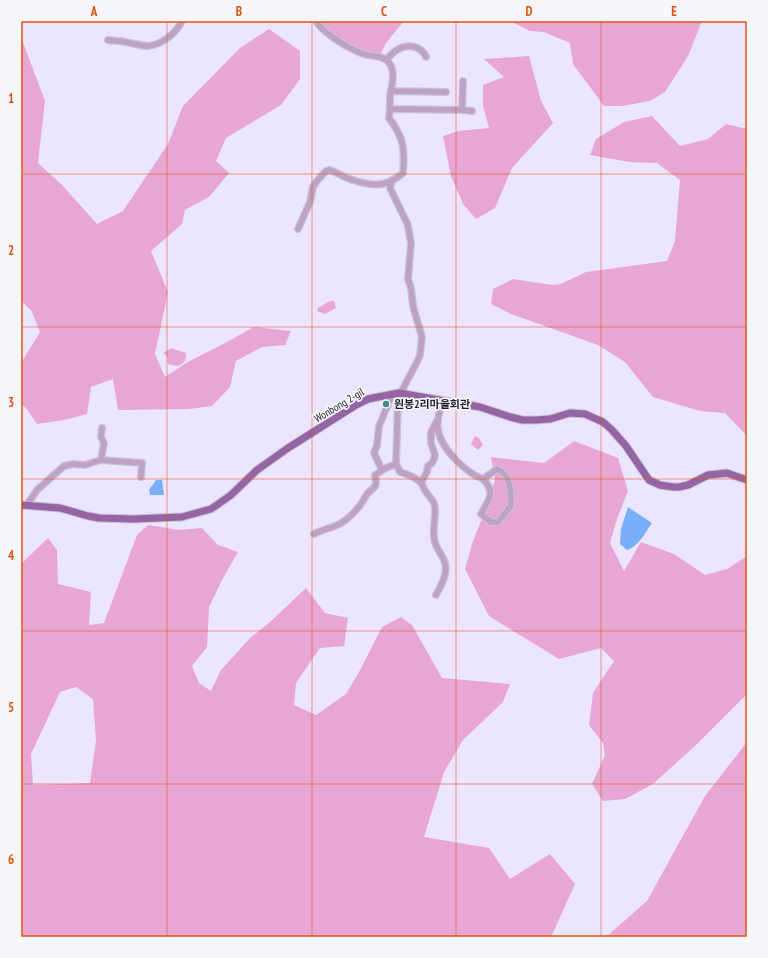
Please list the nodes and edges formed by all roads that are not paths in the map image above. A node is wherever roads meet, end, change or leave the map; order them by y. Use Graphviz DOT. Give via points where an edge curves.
graph roads {
  1 [pos="182,21"];
  2 [pos="316,21"];
  3 [pos="108,40"];
  4 [pos="426,56"];
  5 [pos="387,59"];
  6 [pos="463,81"];
  7 [pos="391,91"];
  8 [pos="446,92"];
  9 [pos="391,109"];
  10 [pos="462,110"];
  11 [pos="472,111"];
  12 [pos="392,180"];
  13 [pos="298,229"];
  14 [pos="396,394"];
  15 [pos="442,401"];
  16 [pos="438,419"];
  17 [pos="102,428"];
  18 [pos="101,460"];
  19 [pos="396,464"];
  20 [pos="382,470"];
  21 [pos="141,477"];
  22 [pos="484,479"];
  23 [pos="747,480"];
  24 [pos="421,482"];
  25 [pos="24,505"];
  26 [pos="314,534"];
  27 [pos="436,595"];
  1 -- 3 [label="street" via="175,32 155,45"];
  2 -- 5 [label="street" via="329,35 362,54"];
  4 -- 5 [label="street" via="421,49 411,46 397,50"];
  5 -- 7 [label="street" via="393,69"];
  6 -- 10 [label="street"];
  7 -- 8 [label="street"];
  7 -- 9 [label="street"];
  9 -- 10 [label="street"];
  9 -- 12 [label="street" via="389,118 403,141 404,165 404,173"];
  10 -- 11 [label="street"];
  12 -- 13 [label="street" via="378,186 346,178 330,170 326,171 313,187 310,202"];
  12 -- 14 [label="street" via="390,188 410,231 408,279 422,337 419,358"];
  14 -- 15 [label="main road, Wonbong 2-gil"];
  14 -- 19 [label="street"];
  14 -- 20 [label="street" via="379,426 374,453"];
  14 -- 25 [label="main road, Wonbong 2-gil" via="368,399 343,413 257,470 231,495 211,509 182,517 134,519 99,518 60,508"];
  15 -- 16 [label="street"];
  15 -- 23 [label="main road, Wonbong 2-gil" via="480,406 523,420 550,419 570,413 593,417 612,430 649,480 660,485 679,487 708,475 728,473"];
  16 -- 22 [label="street" via="438,430 444,445 473,475"];
  16 -- 24 [label="street" via="431,432 434,459"];
  17 -- 18 [label="street" via="101,437 104,443"];
  18 -- 21 [label="street" via="142,463"];
  18 -- 25 [label="street" via="85,466 64,466"];
  19 -- 20 [label="street"];
  19 -- 24 [label="street" via="400,472"];
  20 -- 26 [label="street" via="375,475 377,484 349,518"];
  22 -- 22 [label="street" via="497,468 508,480 511,506 498,522 491,522 481,514 491,498 490,489"];
  24 -- 27 [label="street" via="434,501 434,539 446,565"];
}
